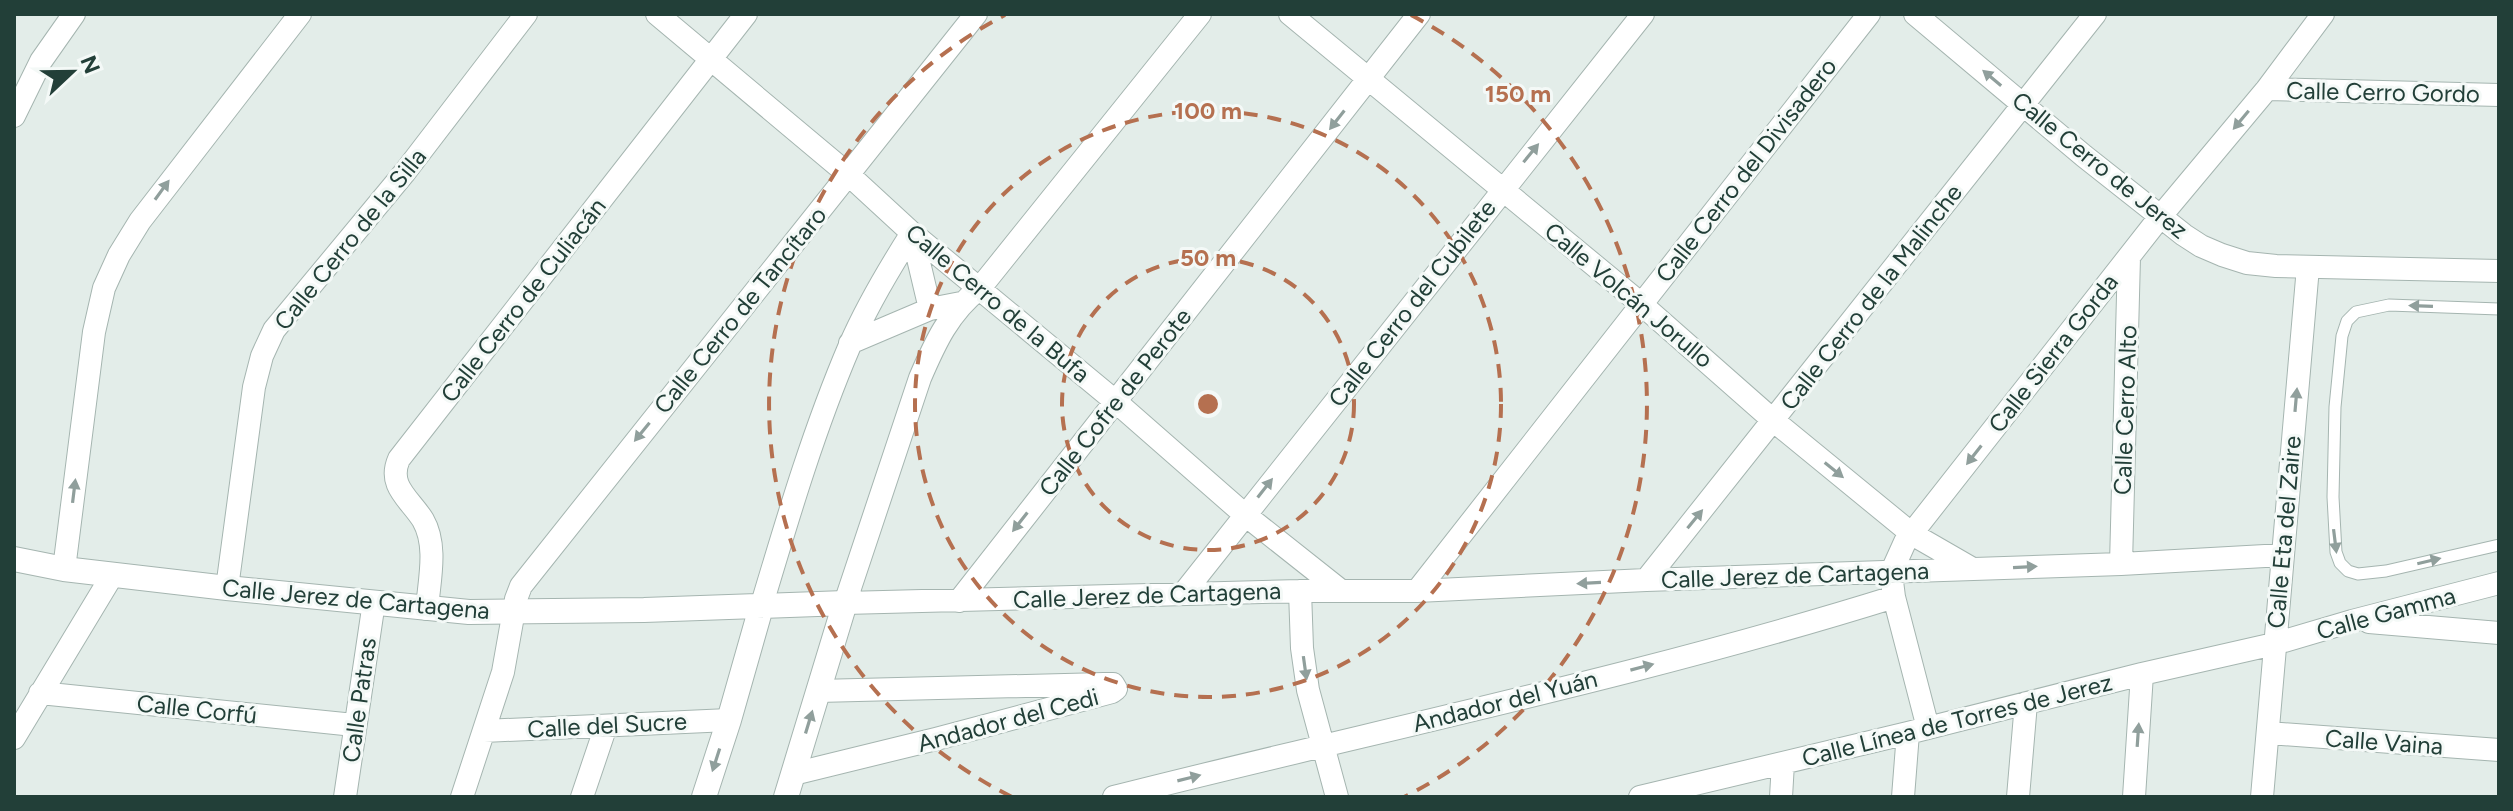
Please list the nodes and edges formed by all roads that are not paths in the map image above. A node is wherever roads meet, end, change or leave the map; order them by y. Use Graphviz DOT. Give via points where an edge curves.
graph roads {
  1 [pos="74,14"];
  2 [pos="300,14"];
  3 [pos="526,14"];
  4 [pos="657,14"];
  5 [pos="746,14"];
  6 [pos="976,14"];
  7 [pos="1200,14"];
  8 [pos="1290,14"];
  9 [pos="1419,14"];
  10 [pos="1643,14"];
  11 [pos="1869,14"];
  12 [pos="1915,14"];
  13 [pos="2095,14"];
  14 [pos="2323,14"];
  15 [pos="711,58"];
  16 [pos="1368,80"];
  17 [pos="2267,89"];
  18 [pos="2499,95"];
  19 [pos="2024,104"];
  20 [pos="14,116"];
  21 [pos="849,175"];
  22 [pos="1503,189"];
  23 [pos="2160,217"];
  24 [pos="912,233"];
  25 [pos="2129,257"];
  26 [pos="2308,267"];
  27 [pos="2499,271"];
  28 [pos="980,288"];
  29 [pos="961,303"];
  30 [pos="1640,303"];
  31 [pos="930,309"];
  32 [pos="2499,309"];
  33 [pos="850,343"];
  34 [pos="1115,401"];
  35 [pos="1774,421"];
  36 [pos="1244,514"];
  37 [pos="1912,534"];
  38 [pos="2499,545"];
  39 [pos="2283,555"];
  40 [pos="14,559"];
  41 [pos="2121,564"];
  42 [pos="64,569"];
  43 [pos="1973,569"];
  44 [pos="1891,573"];
  45 [pos="113,574"];
  46 [pos="1646,580"];
  47 [pos="2499,583"];
  48 [pos="227,588"];
  49 [pos="1340,590"];
  50 [pos="1300,591"];
  51 [pos="1417,591"];
  52 [pos="1183,594"];
  53 [pos="1894,597"];
  54 [pos="959,601"];
  55 [pos="374,602"];
  56 [pos="845,603"];
  57 [pos="762,604"];
  58 [pos="427,609"];
  59 [pos="514,612"];
  60 [pos="2352,621"];
  61 [pos="2499,633"];
  62 [pos="2274,644"];
  63 [pos="2142,674"];
  64 [pos="818,691"];
  65 [pos="40,693"];
  66 [pos="2026,703"];
  67 [pos="729,720"];
  68 [pos="354,725"];
  69 [pos="606,726"];
  70 [pos="1918,730"];
  71 [pos="484,731"];
  72 [pos="2268,733"];
  73 [pos="14,738"];
  74 [pos="1321,744"];
  75 [pos="2499,750"];
  76 [pos="1783,763"];
  77 [pos="790,786"];
  78 [pos="1653,795"];
  79 [pos="345,797"];
  80 [pos="462,797"];
  81 [pos="582,797"];
  82 [pos="704,797"];
  83 [pos="1114,797"];
  84 [pos="1337,797"];
  85 [pos="1781,797"];
  86 [pos="1903,797"];
  87 [pos="2018,797"];
  88 [pos="2134,797"];
  89 [pos="2262,797"];
  1 -- 20 [label="street" via="41,61"];
  42 -- 2 [label="street, one-way" via="104,288 140,221"];
  3 -- 48 [label="street, Calle Cerro de la Silla" via="274,330 254,387"];
  4 -- 15 [label="street, Calle Cerro de la Bufa"];
  5 -- 15 [label="street, Calle Cerro de Culiacán"];
  6 -- 21 [label="street, Calle Cerro de Tancítaro"];
  7 -- 28 [label="street"];
  8 -- 16 [label="street, Calle Volcán Jorullo"];
  9 -- 16 [label="street, Calle Cofre de Perote"];
  22 -- 10 [label="street, Calle Cerro del Cubilete, one-way"];
  11 -- 30 [label="street, Calle Cerro del Divisadero"];
  19 -- 12 [label="street, Calle Cerro de Jerez, one-way"];
  13 -- 19 [label="street, Calle Cerro de la Malinche"];
  14 -- 17 [label="street, Calle Sierra Gorda"];
  15 -- 21 [label="street, Calle Cerro de la Bufa"];
  15 -- 58 [label="street, Calle Cerro de Culiacán" via="399,459 396,483 429,534"];
  16 -- 22 [label="street, Calle Volcán Jorullo"];
  16 -- 34 [label="street, Calle Cofre de Perote, one-way"];
  17 -- 18 [label="street, Calle Cerro Gordo"];
  17 -- 23 [label="street, Calle Sierra Gorda, one-way"];
  19 -- 23 [label="street, Calle Cerro de Jerez"];
  19 -- 35 [label="street, Calle Cerro de la Malinche"];
  21 -- 24 [label="street, Calle Cerro de la Bufa"];
  21 -- 59 [label="street, Calle Cerro de Tancítaro, one-way" via="531,571"];
  22 -- 30 [label="street, Calle Volcán Jorullo"];
  36 -- 22 [label="street, Calle Cerro del Cubilete, one-way"];
  23 -- 25 [label="street, Calle Sierra Gorda"];
  23 -- 26 [label="street, Calle Cerro de Jerez" via="2222,255 2247,263"];
  24 -- 28 [label="street, Calle Cerro de la Bufa"];
  24 -- 31 [label="street"];
  24 -- 33 [label="street"];
  25 -- 37 [label="street, Calle Sierra Gorda, one-way"];
  25 -- 41 [label="street, Calle Cerro Alto"];
  26 -- 27 [label="street, Calle Cerro de Jerez"];
  39 -- 26 [label="street, Calle Eta del Zaire, one-way"];
  28 -- 29 [label="street"];
  28 -- 34 [label="street, Calle Cerro de la Bufa"];
  29 -- 31 [label="street"];
  29 -- 56 [label="street" via="920,378"];
  30 -- 35 [label="street, Calle Volcán Jorullo"];
  30 -- 51 [label="street, Calle Cerro del Divisadero"];
  31 -- 33 [label="street"];
  32 -- 38 [label="lane, one-way" via="2389,305 2356,312 2347,321 2335,407 2333,497 2336,552 2340,563 2358,574"];
  33 -- 57 [label="street"];
  34 -- 36 [label="street, Calle Cerro de la Bufa"];
  34 -- 54 [label="street, Calle Cofre de Perote, one-way"];
  35 -- 37 [label="street, Calle Volcán Jorullo, one-way"];
  46 -- 35 [label="street, Calle Cerro de la Malinche, one-way"];
  36 -- 49 [label="street, Calle Cerro de la Bufa"];
  36 -- 52 [label="street, Calle Cerro del Cubilete"];
  37 -- 43 [label="street, Calle Volcán Jorullo"];
  37 -- 44 [label="street, Calle Sierra Gorda"];
  39 -- 41 [label="street, Calle Jerez de Cartagena"];
  39 -- 62 [label="street, Calle Eta del Zaire"];
  40 -- 42 [label="street, Calle Jerez de Cartagena"];
  43 -- 41 [label="street, Calle Jerez de Cartagena, one-way"];
  42 -- 45 [label="street, Calle Jerez de Cartagena"];
  43 -- 44 [label="street, Calle Jerez de Cartagena"];
  44 -- 46 [label="street, Calle Jerez de Cartagena"];
  44 -- 53 [label="street"];
  45 -- 48 [label="street, Calle Jerez de Cartagena"];
  45 -- 65 [label="street"];
  46 -- 51 [label="street, Calle Jerez de Cartagena, one-way"];
  47 -- 60 [label="street, Calle Gamma"];
  48 -- 55 [label="street, Calle Jerez de Cartagena"];
  49 -- 50 [label="street, Calle Jerez de Cartagena"];
  49 -- 51 [label="street, Calle Jerez de Cartagena"];
  50 -- 52 [label="street, Calle Jerez de Cartagena"];
  50 -- 74 [label="street, one-way" via="1302,648"];
  52 -- 54 [label="street, Calle Jerez de Cartagena"];
  53 -- 70 [label="street"];
  74 -- 53 [label="street, Andador del Yuán, one-way" via="1606,677"];
  54 -- 56 [label="street, Calle Jerez de Cartagena"];
  55 -- 58 [label="street, Calle Jerez de Cartagena"];
  55 -- 68 [label="street, Calle Patras"];
  56 -- 57 [label="street, Calle Jerez de Cartagena"];
  56 -- 64 [label="street"];
  57 -- 59 [label="street, Calle Jerez de Cartagena"];
  57 -- 67 [label="street"];
  58 -- 59 [label="street, Calle Jerez de Cartagena"];
  59 -- 71 [label="street, Calle Cerro de Tancítaro"];
  60 -- 61 [label="street"];
  60 -- 62 [label="street, Calle Gamma"];
  62 -- 63 [label="street, Calle Línea de Torres de Jerez"];
  62 -- 72 [label="street, Calle Eta del Zaire"];
  63 -- 66 [label="street, Calle Línea de Torres de Jerez"];
  88 -- 63 [label="street, one-way"];
  77 -- 64 [label="street, one-way"];
  64 -- 77 [label="street, Andador del Cedi" via="1104,684 1116,689"];
  65 -- 68 [label="street, Calle Corfú"];
  65 -- 73 [label="street"];
  66 -- 70 [label="street, Calle Línea de Torres de Jerez"];
  66 -- 87 [label="street"];
  67 -- 69 [label="street, Calle del Sucre"];
  67 -- 82 [label="street, one-way"];
  68 -- 79 [label="street, Calle Patras"];
  69 -- 71 [label="street, Calle del Sucre"];
  69 -- 81 [label="street"];
  70 -- 76 [label="street, Calle Línea de Torres de Jerez"];
  70 -- 86 [label="street"];
  71 -- 80 [label="street, Calle Cerro de Tancítaro"];
  72 -- 75 [label="street, Calle Vaina"];
  72 -- 89 [label="street, Calle Eta del Zaire"];
  83 -- 74 [label="street, Andador del Yuán, one-way"];
  74 -- 84 [label="street"];
  76 -- 78 [label="street, Calle Línea de Torres de Jerez"];
  76 -- 85 [label="street"];
}
